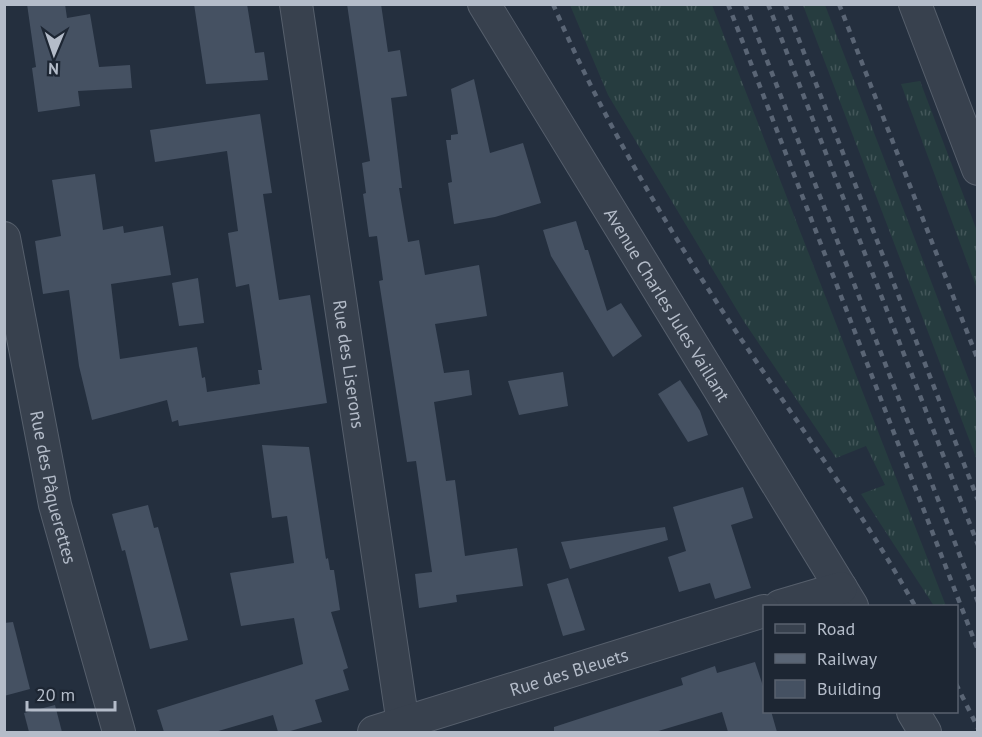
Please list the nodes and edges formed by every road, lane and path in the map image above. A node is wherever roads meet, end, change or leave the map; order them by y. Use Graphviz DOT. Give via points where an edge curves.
graph roads {
  1 [pos="296,4"];
  2 [pos="484,4"];
  3 [pos="915,4"];
  4 [pos="978,169"];
  5 [pos="4,238"];
  6 [pos="847,597"];
  7 [pos="787,605"];
  8 [pos="763,613"];
  9 [pos="914,713"];
  10 [pos="388,728"];
  11 [pos="118,732"];
  12 [pos="925,732"];
  1 -- 10 [label="street, Rue des Liserons"];
  2 -- 6 [label="street, Avenue Charles Jules Vaillant"];
  3 -- 4 [label="street"];
  5 -- 11 [label="street, Rue des Pâquerettes" via="55,505"];
  6 -- 7 [label="street"];
  8 -- 10 [label="street, Rue des Bleuets"];
  9 -- 12 [label="street"];
}
